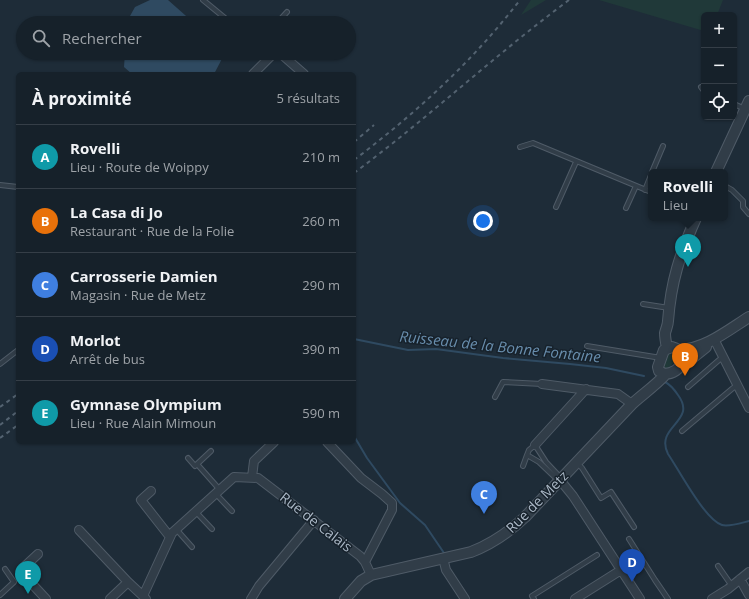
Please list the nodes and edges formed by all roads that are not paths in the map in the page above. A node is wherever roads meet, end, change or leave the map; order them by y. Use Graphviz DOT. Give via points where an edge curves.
graph roads {
  1 [pos="203,0"];
  2 [pos="287,12"];
  3 [pos="222,16"];
  4 [pos="283,16"];
  5 [pos="267,60"];
  6 [pos="287,60"];
  7 [pos="255,72"];
  8 [pos="302,72"];
  9 [pos="737,104"];
  10 [pos="747,105"];
  11 [pos="663,146"];
  12 [pos="520,147"];
  13 [pos="576,162"];
  14 [pos="653,169"];
  15 [pos="717,169"];
  16 [pos="648,182"];
  17 [pos="0,185"];
  18 [pos="636,186"];
  19 [pos="16,187"];
  20 [pos="728,188"];
  21 [pos="645,190"];
  22 [pos="648,191"];
  23 [pos="556,207"];
  24 [pos="626,208"];
  25 [pos="749,214"];
  26 [pos="695,221"];
  27 [pos="643,304"];
  28 [pos="669,308"];
  29 [pos="749,317"];
  30 [pos="714,339"];
  31 [pos="587,346"];
  32 [pos="673,348"];
  33 [pos="16,352"];
  34 [pos="724,357"];
  35 [pos="662,358"];
  36 [pos="683,362"];
  37 [pos="0,364"];
  38 [pos="662,372"];
  39 [pos="542,384"];
  40 [pos="738,385"];
  41 [pos="688,387"];
  42 [pos="586,389"];
  43 [pos="494,397"];
  44 [pos="747,397"];
  45 [pos="632,404"];
  46 [pos="749,408"];
  47 [pos="682,431"];
  48 [pos="272,444"];
  49 [pos="329,444"];
  50 [pos="535,446"];
  51 [pos="211,451"];
  52 [pos="527,455"];
  53 [pos="188,458"];
  54 [pos="576,463"];
  55 [pos="197,464"];
  56 [pos="523,466"];
  57 [pos="252,477"];
  58 [pos="560,480"];
  59 [pos="151,491"];
  60 [pos="218,492"];
  61 [pos="232,511"];
  62 [pos="196,512"];
  63 [pos="314,520"];
  64 [pos="634,527"];
  65 [pos="176,529"];
  66 [pos="212,529"];
  67 [pos="79,530"];
  68 [pos="170,537"];
  69 [pos="629,539"];
  70 [pos="192,547"];
  71 [pos="38,554"];
  72 [pos="597,555"];
  73 [pos="443,558"];
  74 [pos="365,562"];
  75 [pos="718,566"];
  76 [pos="5,569"];
  77 [pos="621,570"];
  78 [pos="749,572"];
  79 [pos="371,575"];
  80 [pos="740,579"];
  81 [pos="128,582"];
  82 [pos="732,586"];
  83 [pos="0,595"];
  84 [pos="749,595"];
  85 [pos="145,597"];
  86 [pos="46,599"];
  87 [pos="110,599"];
  88 [pos="251,599"];
  89 [pos="345,599"];
  90 [pos="465,599"];
  91 [pos="534,599"];
  92 [pos="575,599"];
  93 [pos="640,599"];
  94 [pos="668,599"];
  95 [pos="712,599"];
  1 -- 3 [label="lane"];
  2 -- 4 [label="lane"];
  5 -- 7 [label="street"];
  6 -- 8 [label="street"];
  9 -- 10 [label="lane"];
  10 -- 15 [label="street"];
  11 -- 14 [label="lane"];
  12 -- 13 [label="lane" via="533,143"];
  13 -- 18 [label="lane"];
  13 -- 23 [label="lane"];
  16 -- 21 [label="lane"];
  17 -- 19 [label="lane"];
  18 -- 21 [label="lane"];
  18 -- 24 [label="lane"];
  20 -- 25 [label="lane" via="743,201 743,207"];
  21 -- 22 [label="lane"];
  26 -- 28 [label="street" via="681,252"];
  27 -- 28 [label="lane"];
  28 -- 32 [label="street" via="668,324"];
  29 -- 30 [label="street"];
  30 -- 32 [label="street" via="696,348"];
  30 -- 34 [label="street"];
  30 -- 36 [label="street" via="691,359"];
  31 -- 35 [label="lane"];
  32 -- 35 [label="street" via="664,350"];
  32 -- 36 [label="street" via="682,354"];
  33 -- 37 [label="lane"];
  34 -- 40 [label="street"];
  34 -- 41 [label="lane"];
  35 -- 38 [label="street"];
  36 -- 38 [label="street" via="677,370"];
  38 -- 45 [label="street, Rue de Metz" via="657,384"];
  39 -- 42 [label="street"];
  39 -- 43 [label="lane" via="502,382"];
  40 -- 44 [label="street"];
  40 -- 47 [label="lane"];
  42 -- 45 [label="street" via="618,394"];
  42 -- 50 [label="street"];
  44 -- 46 [label="street"];
  45 -- 54 [label="street, Rue de Metz"];
  48 -- 57 [label="street" via="254,460"];
  49 -- 74 [label="street" via="361,478 392,503 392,510"];
  50 -- 52 [label="lane"];
  50 -- 58 [label="lane"];
  51 -- 55 [label="lane"];
  52 -- 56 [label="lane"];
  52 -- 58 [label="lane"];
  53 -- 55 [label="lane" via="195,466"];
  54 -- 58 [label="street, Rue de Metz"];
  54 -- 64 [label="lane" via="601,498 611,492"];
  55 -- 60 [label="lane"];
  57 -- 60 [label="street" via="234,478"];
  57 -- 63 [label="street, Rue de Calais" via="258,478"];
  58 -- 73 [label="street, Rue de Metz" via="505,534 477,549"];
  58 -- 77 [label="street" via="568,488"];
  59 -- 68 [label="street" via="141,500"];
  60 -- 61 [label="lane"];
  60 -- 62 [label="street"];
  62 -- 65 [label="street"];
  62 -- 66 [label="lane"];
  63 -- 74 [label="street, Rue de Calais"];
  63 -- 88 [label="street"];
  65 -- 68 [label="street"];
  65 -- 70 [label="lane"];
  67 -- 81 [label="street"];
  68 -- 85 [label="street"];
  69 -- 94 [label="lane"];
  71 -- 86 [label="street" via="27,565 33,572 33,585"];
  72 -- 91 [label="lane" via="532,596"];
  73 -- 79 [label="street, Rue de Metz"];
  73 -- 90 [label="street" via="446,570"];
  74 -- 79 [label="street, Rue de Calais"];
  75 -- 82 [label="lane"];
  76 -- 83 [label="lane" via="14,582"];
  77 -- 92 [label="street"];
  77 -- 93 [label="street"];
  78 -- 80 [label="street"];
  79 -- 89 [label="street, Rue de Metz"];
  80 -- 82 [label="street"];
  80 -- 84 [label="street"];
  81 -- 85 [label="street"];
  81 -- 87 [label="street"];
  82 -- 95 [label="street"];
}
